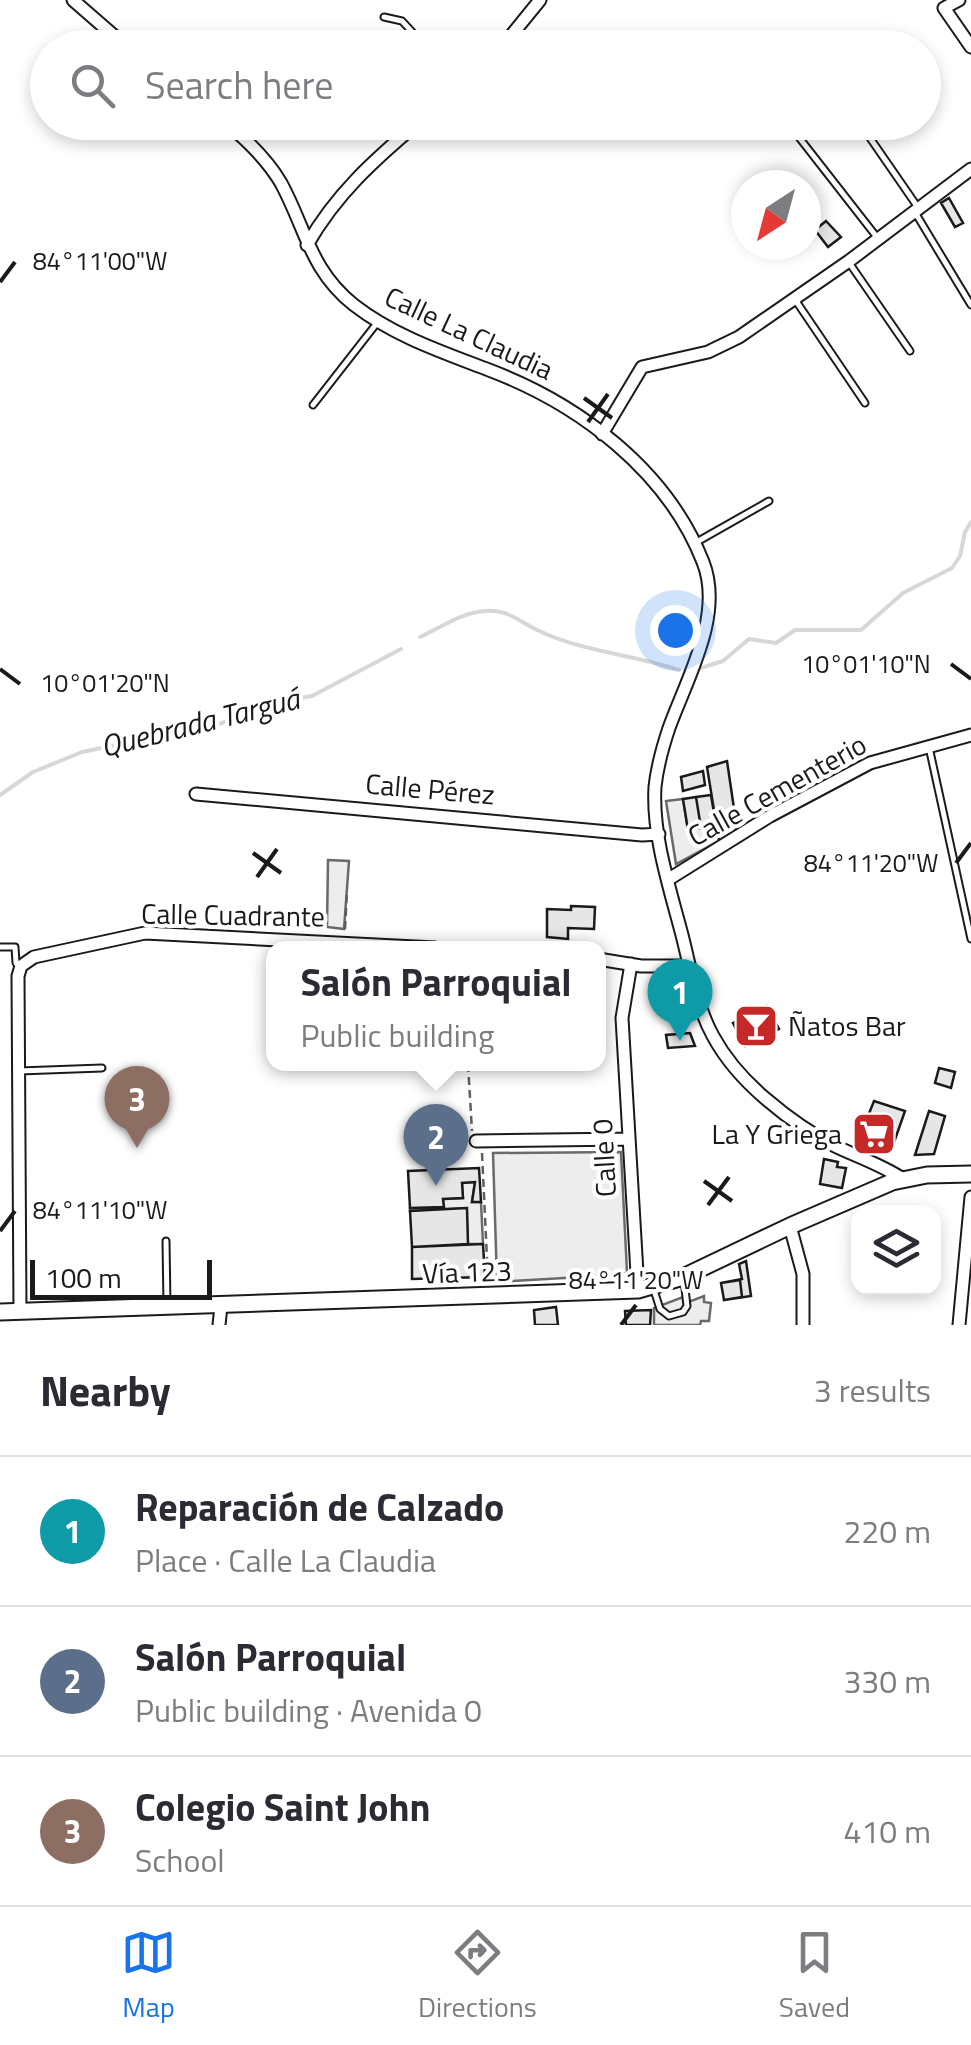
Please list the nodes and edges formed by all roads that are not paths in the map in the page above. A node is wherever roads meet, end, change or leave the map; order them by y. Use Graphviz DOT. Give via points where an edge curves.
graph roads {
  1 [pos="73,0"];
  2 [pos="540,0"];
  3 [pos="959,0"];
  4 [pos="384,17"];
  5 [pos="107,30"];
  6 [pos="410,30"];
  7 [pos="516,30"];
  8 [pos="971,47"];
  9 [pos="243,140"];
  10 [pos="398,140"];
  11 [pos="801,140"];
  12 [pos="871,140"];
  13 [pos="971,169"];
  14 [pos="917,210"];
  15 [pos="878,239"];
  16 [pos="307,245"];
  17 [pos="848,261"];
  18 [pos="794,299"];
  19 [pos="971,306"];
  20 [pos="379,321"];
  21 [pos="910,352"];
  22 [pos="864,402"];
  23 [pos="313,404"];
  24 [pos="602,434"];
  25 [pos="769,501"];
  26 [pos="695,543"];
  27 [pos="971,734"];
  28 [pos="928,744"];
  29 [pos="196,794"];
  30 [pos="659,834"];
  31 [pos="669,880"];
  32 [pos="971,939"];
  33 [pos="299,941"];
  34 [pos="0,947"];
  35 [pos="606,959"];
  36 [pos="631,964"];
  37 [pos="21,966"];
  38 [pos="690,966"];
  39 [pos="102,1068"];
  40 [pos="19,1071"];
  41 [pos="628,1139"];
  42 [pos="479,1141"];
  43 [pos="971,1174"];
  44 [pos="903,1179"];
  45 [pos="971,1197"];
  46 [pos="790,1226"];
  47 [pos="166,1241"];
  48 [pos="683,1277"];
  49 [pos="646,1289"];
  50 [pos="221,1306"];
  51 [pos="168,1308"];
  52 [pos="20,1311"];
  53 [pos="0,1312"];
  54 [pos="219,1325"];
  55 [pos="802,1325"];
  56 [pos="959,1325"];
  1 -- 5 [label="street"];
  2 -- 7 [label="street"];
  3 -- 8 [label="street" via="944,8"];
  4 -- 6 [label="lane"];
  9 -- 16 [label="street, Calle La Claudia" via="281,183"];
  10 -- 16 [label="street" via="348,186"];
  11 -- 15 [label="lane"];
  12 -- 14 [label="lane"];
  13 -- 14 [label="street"];
  14 -- 15 [label="street"];
  14 -- 19 [label="lane"];
  15 -- 17 [label="street"];
  16 -- 20 [label="street, Calle La Claudia" via="335,288"];
  17 -- 18 [label="street"];
  17 -- 21 [label="lane"];
  18 -- 22 [label="lane"];
  18 -- 24 [label="street" via="708,352 642,368"];
  20 -- 23 [label="lane"];
  20 -- 24 [label="street, Calle La Claudia" via="530,387"];
  24 -- 26 [label="street, Calle La Claudia" via="668,496"];
  25 -- 26 [label="lane"];
  26 -- 30 [label="street, Calle La Claudia" via="710,600 658,770"];
  27 -- 28 [label="street, Calle Cementerio"];
  28 -- 31 [label="street, Calle Cementerio" via="832,782"];
  28 -- 32 [label="lane"];
  29 -- 30 [label="street, Calle Pérez"];
  30 -- 31 [label="street, Calle La Claudia"];
  31 -- 38 [label="street, Calle La Claudia"];
  33 -- 37 [label="street, Calle Cuadrante" via="144,933 34,957"];
  34 -- 37 [label="lane" via="15,947"];
  35 -- 36 [label="street"];
  36 -- 38 [label="street"];
  36 -- 41 [label="street, Calle 0" via="622,1018"];
  37 -- 40 [label="street"];
  38 -- 44 [label="street, Calle La Claudia" via="704,1019 743,1076 801,1126"];
  39 -- 40 [label="lane"];
  40 -- 52 [label="street"];
  41 -- 42 [label="street"];
  41 -- 49 [label="street, Calle 0"];
  43 -- 44 [label="main road, Vía 123"];
  44 -- 46 [label="main road, Vía 123"];
  45 -- 56 [label="street"];
  46 -- 48 [label="main road, Vía 123"];
  46 -- 55 [label="street" via="803,1274"];
  47 -- 51 [label="lane"];
  48 -- 49 [label="main road, Vía 123"];
  48 -- 49 [label="lane" via="688,1306 677,1315 660,1309"];
  49 -- 50 [label="main road, Vía 123"];
  50 -- 51 [label="main road, Vía 123"];
  50 -- 54 [label="street"];
  51 -- 52 [label="main road, Vía 123"];
  52 -- 53 [label="main road, Vía 123"];
}
